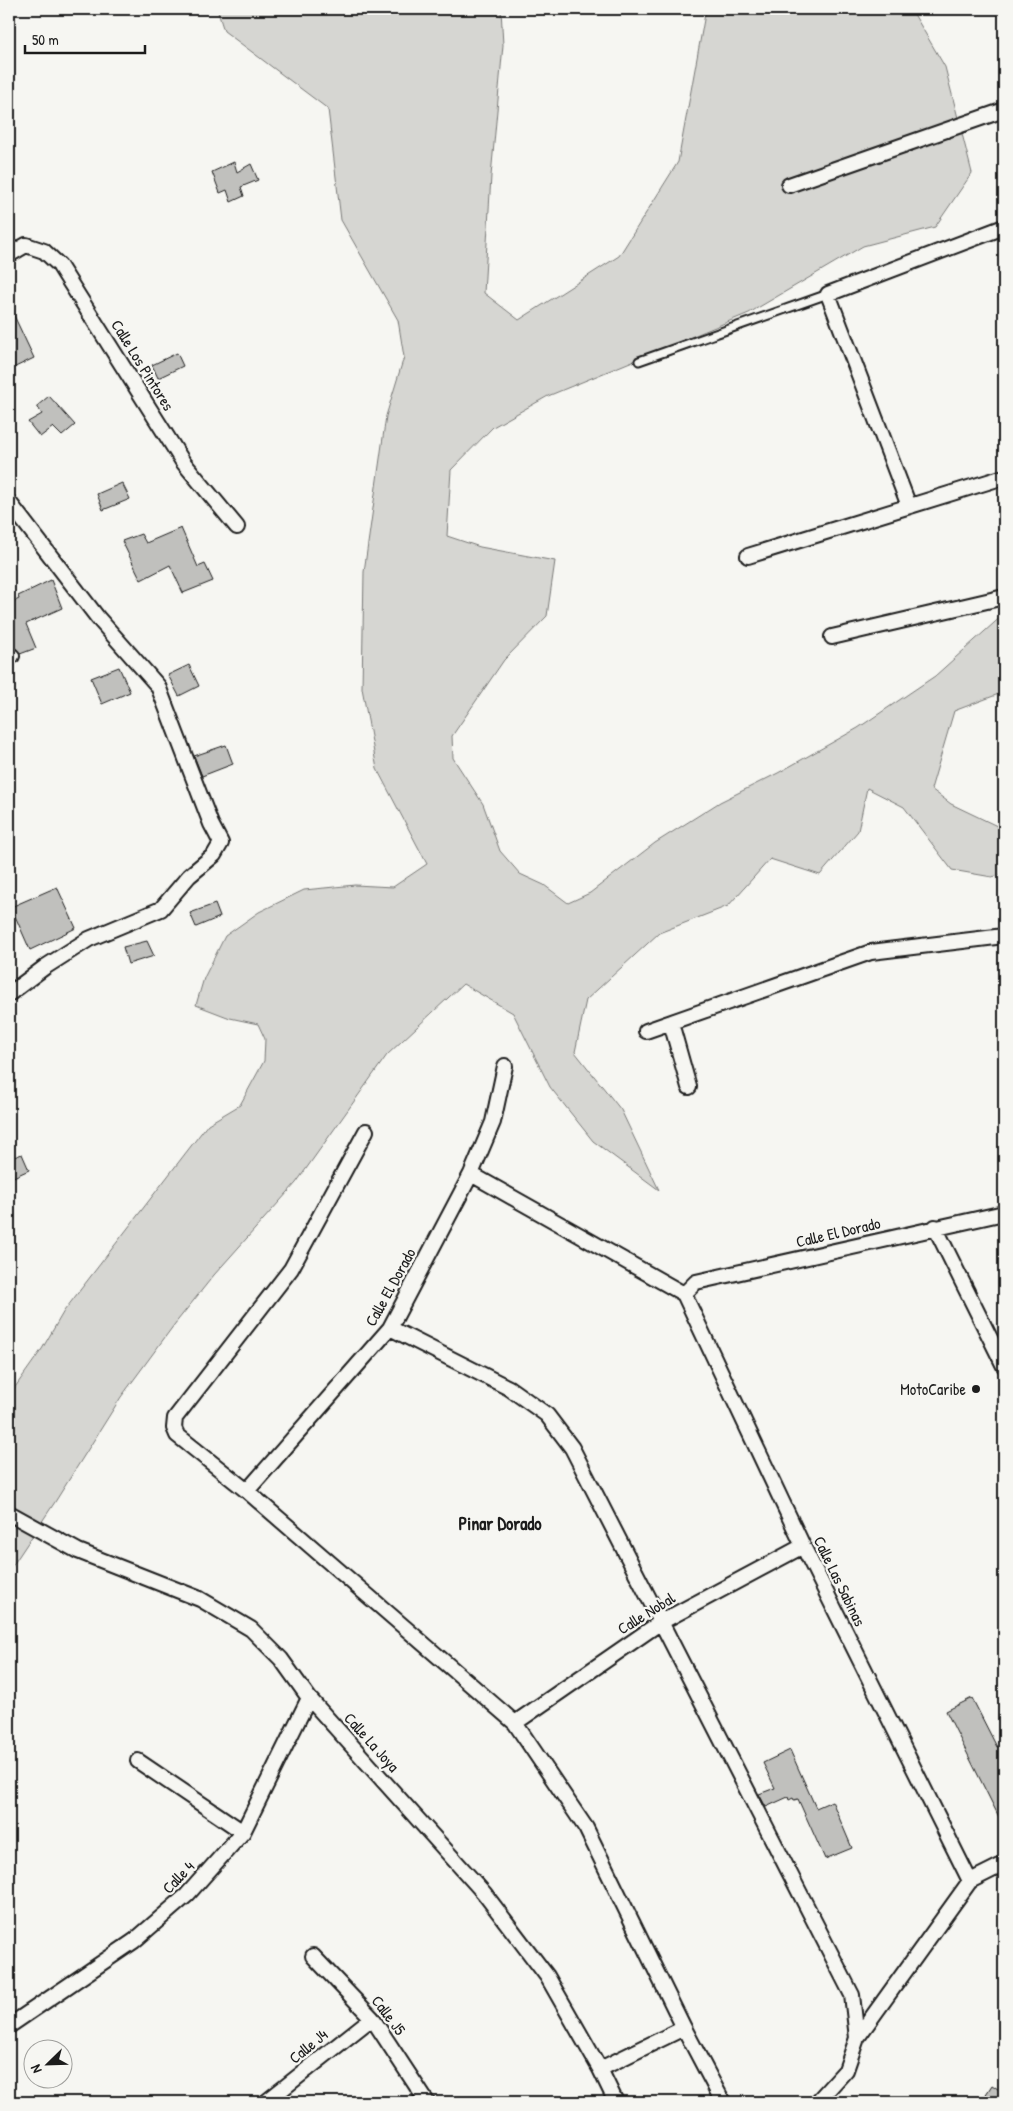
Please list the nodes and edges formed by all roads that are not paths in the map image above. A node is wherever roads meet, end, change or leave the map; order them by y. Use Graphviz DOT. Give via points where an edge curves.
graph roads {
  1 [pos="1004,110"];
  2 [pos="789,185"];
  3 [pos="1004,227"];
  4 [pos="9,255"];
  5 [pos="828,294"];
  6 [pos="639,361"];
  7 [pos="1004,477"];
  8 [pos="9,502"];
  9 [pos="909,506"];
  10 [pos="237,527"];
  11 [pos="748,556"];
  12 [pos="1004,597"];
  13 [pos="832,637"];
  14 [pos="1004,936"];
  15 [pos="9,994"];
  16 [pos="671,1023"];
  17 [pos="646,1032"];
  18 [pos="505,1066"];
  19 [pos="689,1088"];
  20 [pos="366,1131"];
  21 [pos="471,1174"];
  22 [pos="1004,1213"];
  23 [pos="935,1228"];
  24 [pos="684,1294"];
  25 [pos="390,1328"];
  26 [pos="1004,1366"];
  27 [pos="246,1491"];
  28 [pos="9,1512"];
  29 [pos="803,1546"];
  30 [pos="661,1622"];
  31 [pos="309,1698"];
  32 [pos="516,1723"];
  33 [pos="138,1761"];
  34 [pos="243,1832"];
  35 [pos="1004,1864"];
  36 [pos="970,1881"];
  37 [pos="313,1956"];
  38 [pos="372,2018"];
  39 [pos="9,2026"];
  40 [pos="684,2028"];
  41 [pos="857,2038"];
  42 [pos="600,2069"];
  43 [pos="266,2102"];
  44 [pos="427,2102"];
  45 [pos="616,2102"];
  46 [pos="724,2102"];
  47 [pos="817,2102"];
  1 -- 2 [label="street"];
  3 -- 5 [label="street"];
  4 -- 10 [label="street, Calle Los Pintores" via="26,245 44,251 59,265 183,462"];
  5 -- 6 [label="lane"];
  5 -- 9 [label="street"];
  7 -- 9 [label="street"];
  8 -- 15 [label="street" via="98,618 158,686 221,843 214,855 189,876 161,909 89,939"];
  9 -- 11 [label="street"];
  12 -- 13 [label="street"];
  14 -- 16 [label="street" via="871,952"];
  16 -- 17 [label="street"];
  16 -- 19 [label="street"];
  18 -- 21 [label="street, Calle El Dorado" via="493,1122"];
  20 -- 27 [label="street" via="291,1269 175,1418 177,1435"];
  21 -- 24 [label="street"];
  21 -- 25 [label="street, Calle El Dorado"];
  22 -- 23 [label="street, Calle El Dorado"];
  23 -- 24 [label="street, Calle El Dorado" via="696,1282"];
  23 -- 26 [label="street"];
  24 -- 29 [label="street, Calle Las Sabinas"];
  25 -- 27 [label="street, Calle El Dorado"];
  25 -- 30 [label="street" via="509,1388 547,1415 572,1448"];
  27 -- 32 [label="street"];
  28 -- 31 [label="street, Calle La Joya" via="78,1552 200,1598 251,1629 280,1659"];
  29 -- 30 [label="street, Calle Nobal"];
  29 -- 36 [label="street, Calle Las Sabinas"];
  30 -- 32 [label="street, Calle Nobal"];
  30 -- 41 [label="street" via="852,1995"];
  31 -- 34 [label="street, Calle 4"];
  31 -- 42 [label="street, Calle La Joya" via="484,1893 547,1976"];
  32 -- 40 [label="street" via="586,1828"];
  33 -- 34 [label="street"];
  34 -- 39 [label="street, Calle 4" via="187,1895 134,1941"];
  35 -- 36 [label="street"];
  36 -- 41 [label="street"];
  37 -- 38 [label="street, Calle J5"];
  38 -- 43 [label="street, Calle J4"];
  38 -- 44 [label="street, Calle J5"];
  40 -- 42 [label="street"];
  40 -- 46 [label="street"];
  41 -- 47 [label="street" via="846,2070"];
  42 -- 45 [label="street, Calle La Joya"];
}
